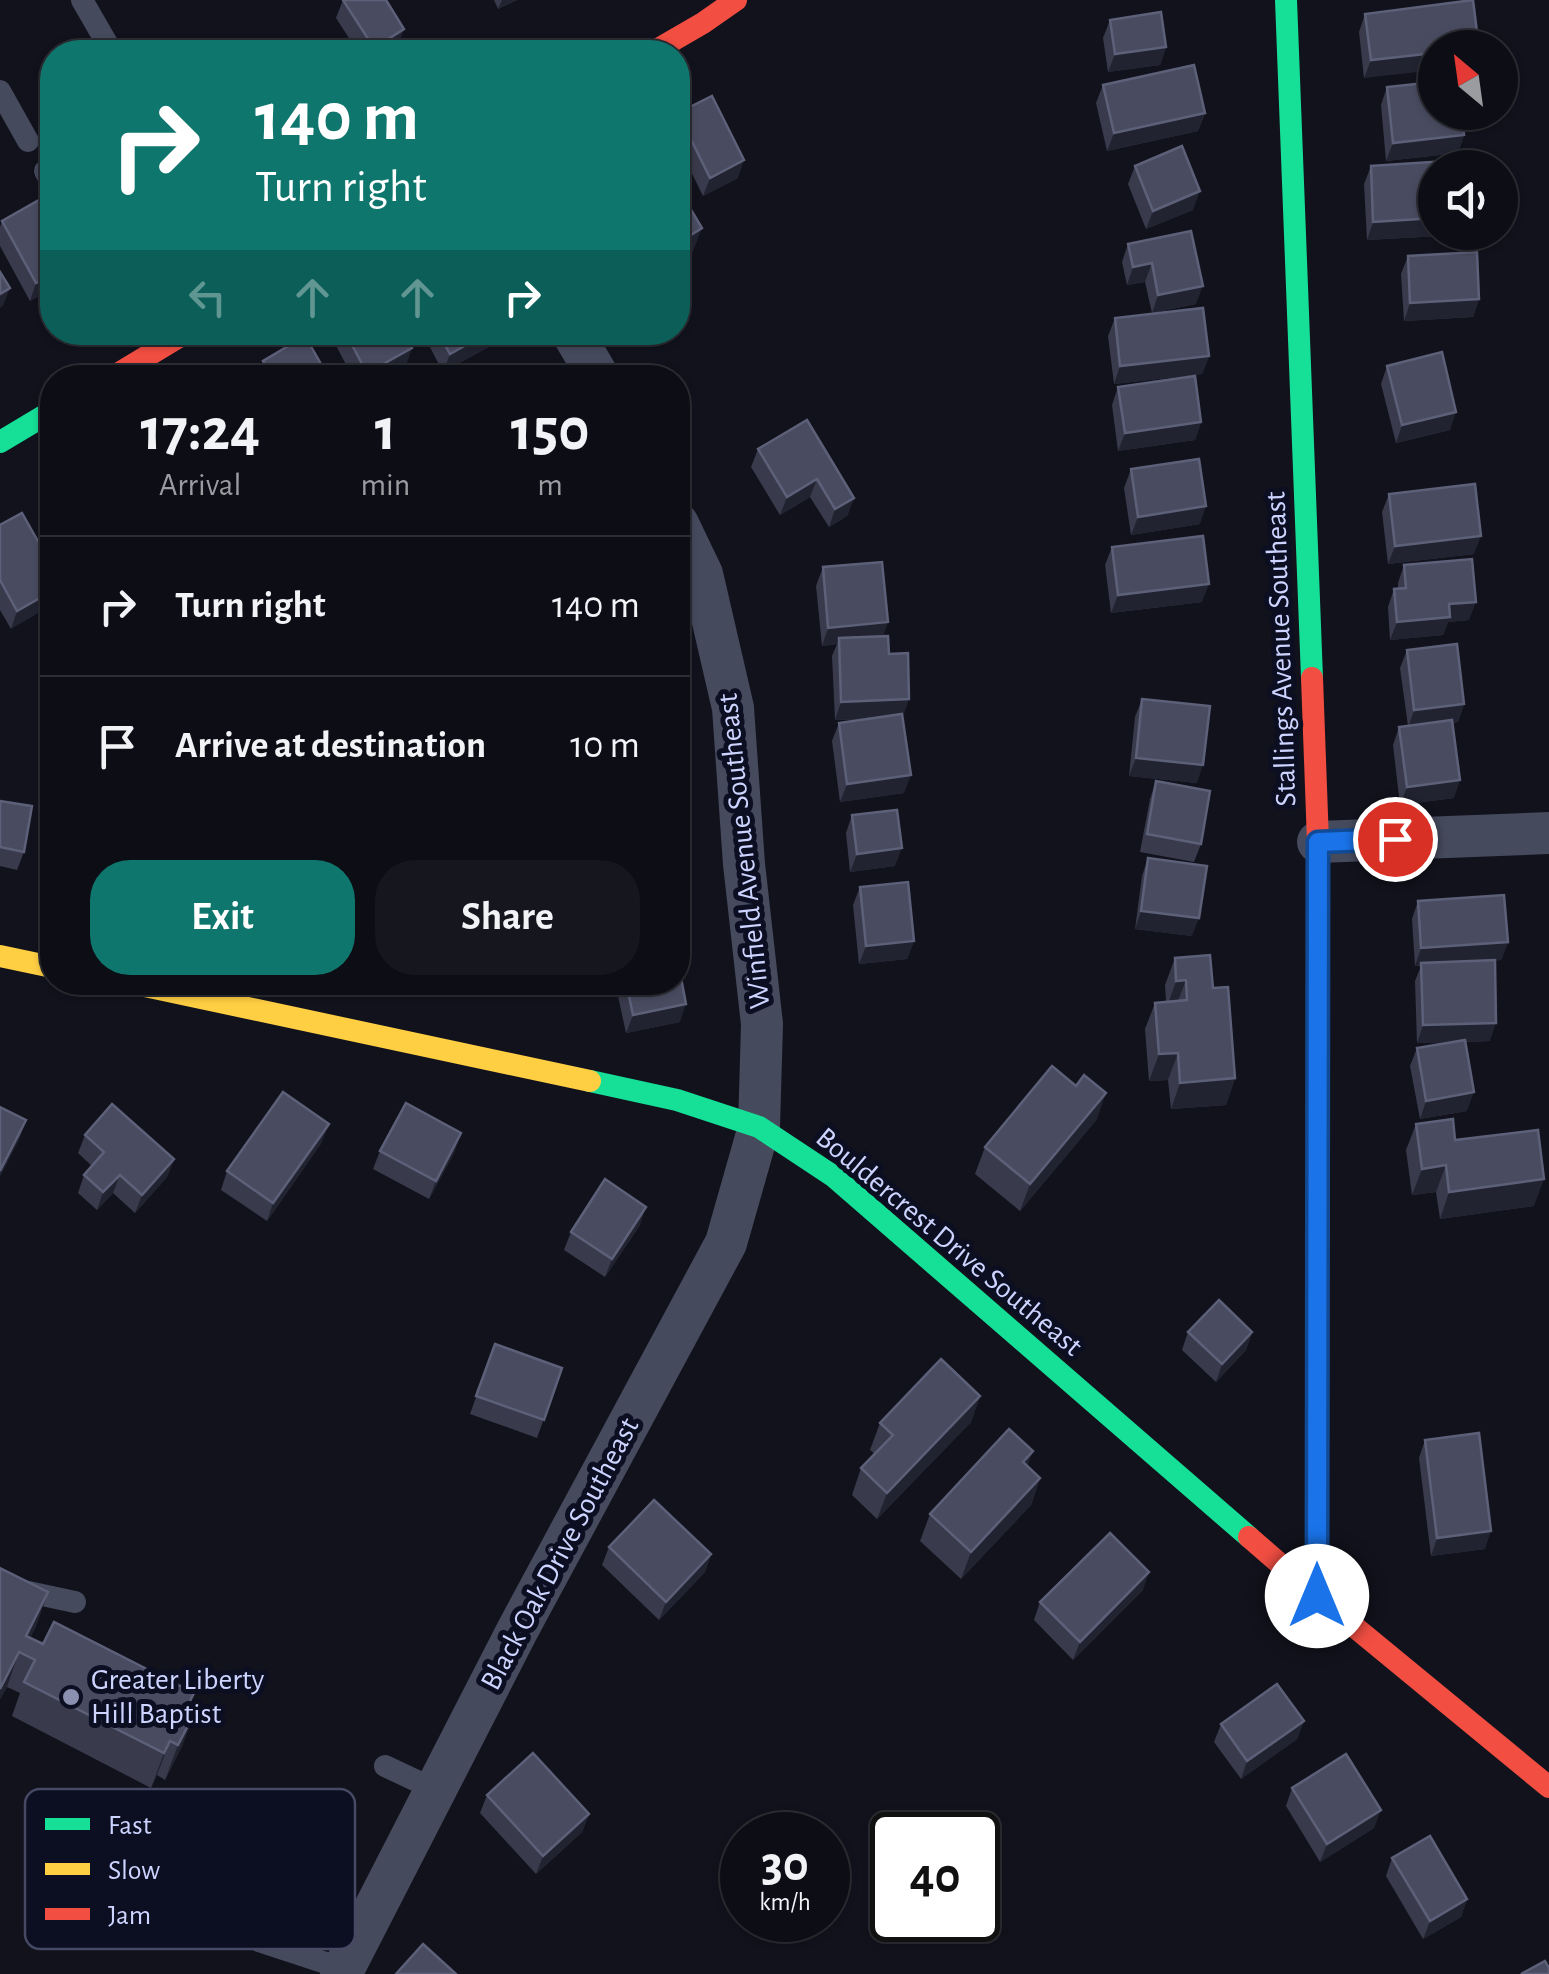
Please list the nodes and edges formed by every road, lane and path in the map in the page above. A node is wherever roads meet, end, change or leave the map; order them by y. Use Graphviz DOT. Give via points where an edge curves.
graph roads {
  1 [pos="82,0"];
  2 [pos="736,0"];
  3 [pos="1286,0"];
  4 [pos="105,40"];
  5 [pos="674,40"];
  6 [pos="0,90"];
  7 [pos="28,141"];
  8 [pos="143,345"];
  9 [pos="166,345"];
  10 [pos="149,355"];
  11 [pos="132,365"];
  12 [pos="40,419"];
  13 [pos="0,442"];
  14 [pos="690,549"];
  15 [pos="1549,833"];
  16 [pos="1318,842"];
  17 [pos="0,956"];
  18 [pos="40,964"];
  19 [pos="187,995"];
  20 [pos="759,1127"];
  21 [pos="0,1588"];
  22 [pos="1317,1596"];
  23 [pos="75,1602"];
  24 [pos="385,1766"];
  25 [pos="1549,1786"];
  26 [pos="436,1790"];
  27 [pos="355,1947"];
  28 [pos="281,1949"];
  29 [pos="354,1949"];
  30 [pos="342,1972"];
  1 -- 4 [label="lane"];
  2 -- 5 [label="street"];
  3 -- 16 [label="street, Stallings Avenue Southeast"];
  6 -- 7 [label="lane"];
  8 -- 10 [label="lane"];
  9 -- 10 [label="street"];
  10 -- 11 [label="street"];
  12 -- 13 [label="street"];
  14 -- 20 [label="street, Winfield Avenue Southeast" via="702,574 733,708 762,1024"];
  15 -- 16 [label="street"];
  16 -- 22 [label="street, Stallings Avenue Southeast"];
  17 -- 18 [label="street"];
  19 -- 20 [label="street, Bouldercrest Drive Southeast" via="677,1100"];
  20 -- 22 [label="street, Bouldercrest Drive Southeast" via="860,1198"];
  20 -- 26 [label="street, Black Oak Drive Southeast" via="726,1243"];
  21 -- 23 [label="lane"];
  22 -- 25 [label="street, Bouldercrest Drive Southeast"];
  24 -- 26 [label="lane"];
  26 -- 27 [label="street, Black Oak Drive Southeast"];
  28 -- 30 [label="lane"];
  29 -- 30 [label="street, Black Oak Drive Southeast"];
}
